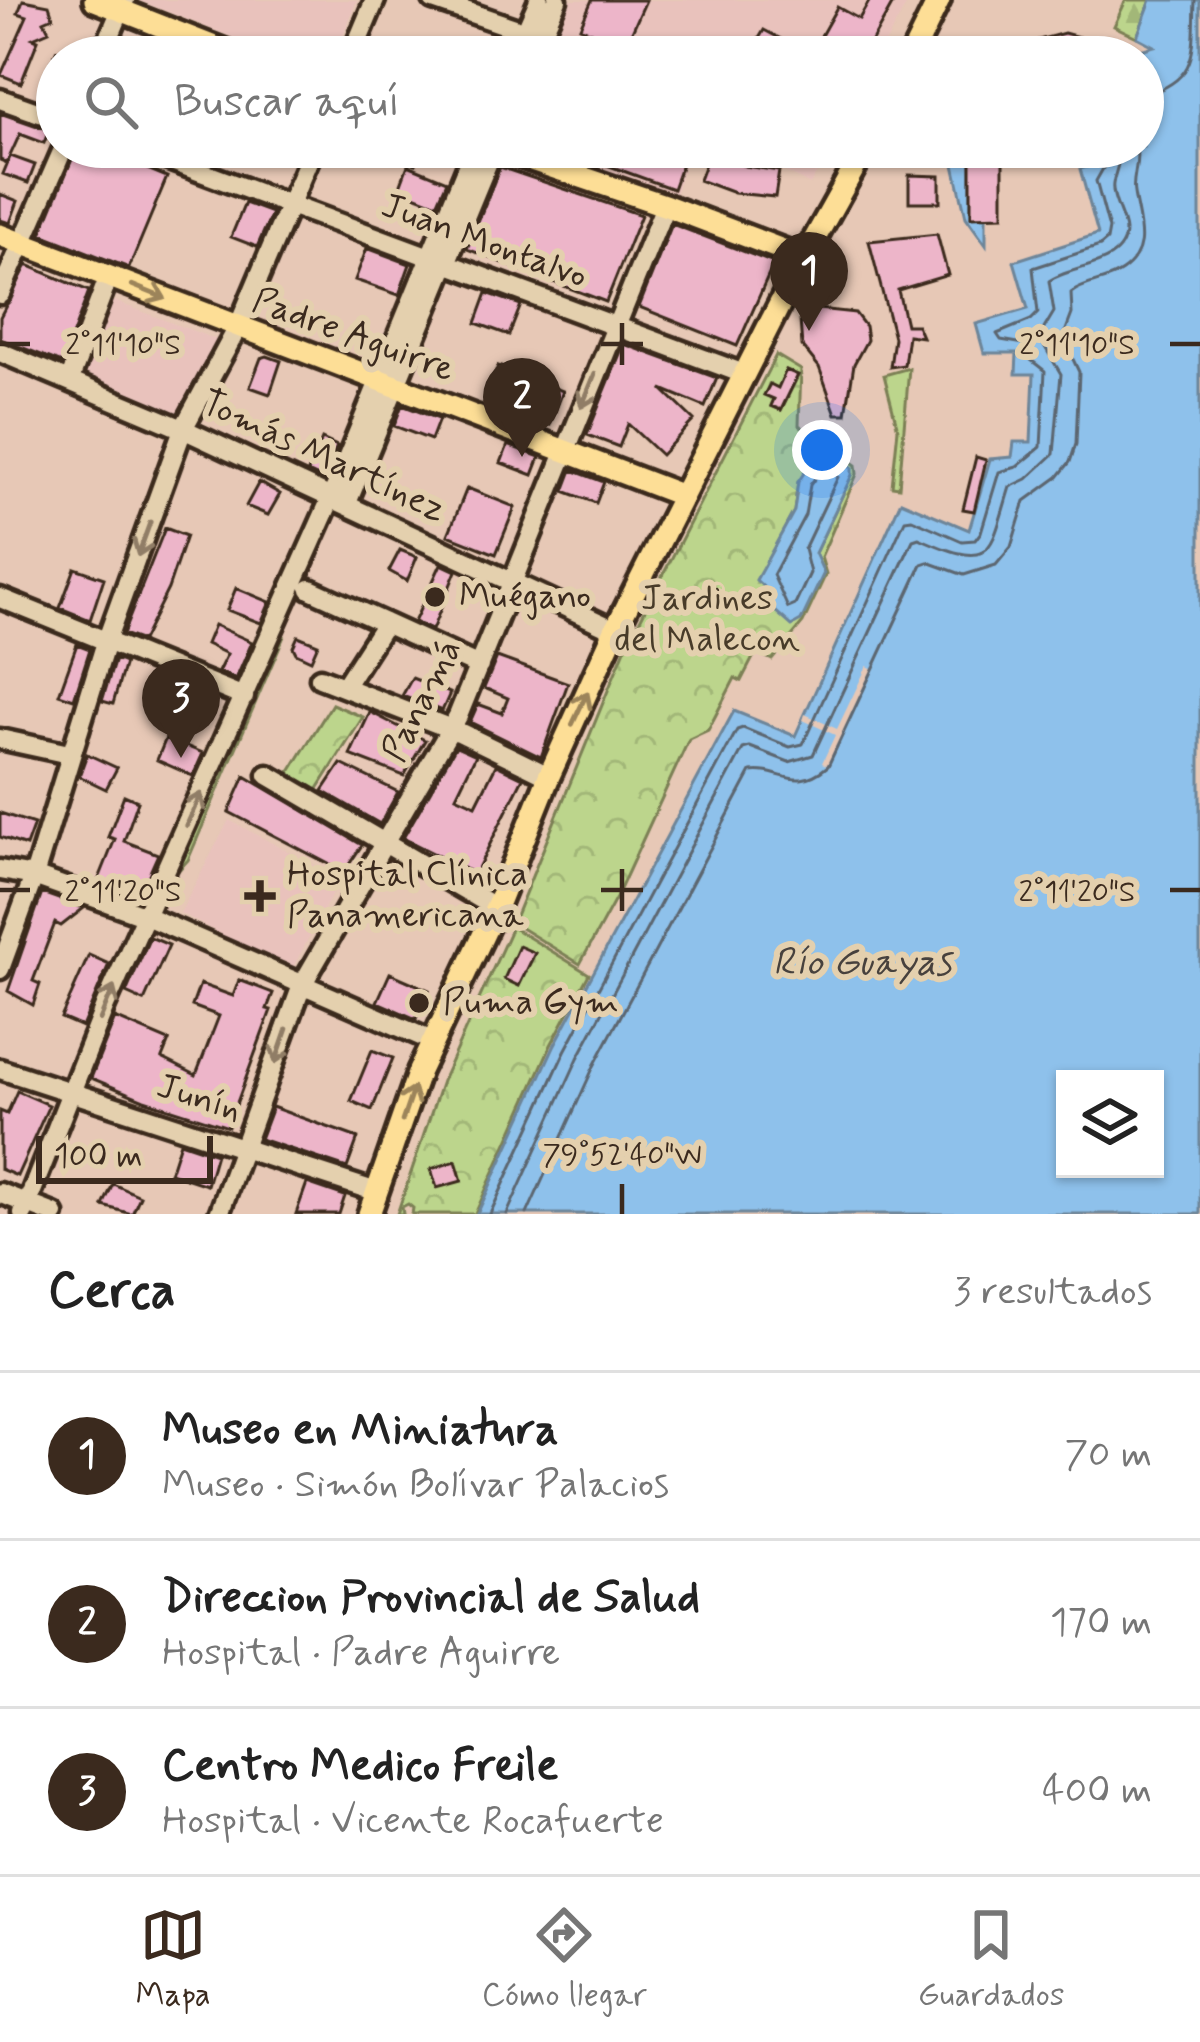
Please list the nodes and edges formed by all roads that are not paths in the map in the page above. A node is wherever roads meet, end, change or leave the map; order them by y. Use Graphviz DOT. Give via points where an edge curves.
graph roads {
  1 [pos="95,0"];
  2 [pos="375,0"];
  3 [pos="434,0"];
  4 [pos="538,0"];
  5 [pos="557,0"];
  6 [pos="927,0"];
  7 [pos="939,0"];
  8 [pos="122,5"];
  9 [pos="533,34"];
  10 [pos="109,36"];
  11 [pos="192,36"];
  12 [pos="360,36"];
  13 [pos="918,36"];
  14 [pos="922,36"];
  15 [pos="0,99"];
  16 [pos="36,112"];
  17 [pos="52,168"];
  18 [pos="191,168"];
  19 [pos="306,168"];
  20 [pos="469,168"];
  21 [pos="484,168"];
  22 [pos="555,168"];
  23 [pos="854,168"];
  24 [pos="291,205"];
  25 [pos="665,206"];
  26 [pos="11,239"];
  27 [pos="804,258"];
  28 [pos="438,260"];
  29 [pos="109,276"];
  30 [pos="0,294"];
  31 [pos="614,326"];
  32 [pos="238,327"];
  33 [pos="0,352"];
  34 [pos="744,374"];
  35 [pos="70,379"];
  36 [pos="387,384"];
  37 [pos="183,429"];
  38 [pos="566,449"];
  39 [pos="683,496"];
  40 [pos="340,500"];
  41 [pos="515,582"];
  42 [pos="310,589"];
  43 [pos="0,598"];
  44 [pos="386,623"];
  45 [pos="615,630"];
  46 [pos="106,642"];
  47 [pos="479,666"];
  48 [pos="320,678"];
  49 [pos="344,687"];
  50 [pos="244,697"];
  51 [pos="452,729"];
  52 [pos="0,740"];
  53 [pos="69,754"];
  54 [pos="268,775"];
  55 [pos="549,776"];
  56 [pos="383,843"];
  57 [pos="0,870"];
  58 [pos="34,876"];
  59 [pos="496,908"];
  60 [pos="146,916"];
  61 [pos="0,969"];
  62 [pos="302,985"];
  63 [pos="432,1041"];
  64 [pos="0,1069"];
  65 [pos="71,1092"];
  66 [pos="244,1150"];
  67 [pos="0,1192"];
  68 [pos="377,1192"];
  69 [pos="25,1208"];
  70 [pos="54,1214"];
  71 [pos="219,1214"];
  72 [pos="369,1214"];
  1 -- 8 [label="main road"];
  2 -- 12 [label="street"];
  3 -- 9 [label="street"];
  4 -- 9 [label="street"];
  5 -- 9 [label="street"];
  6 -- 13 [label="street"];
  7 -- 14 [label="main road"];
  8 -- 10 [label="street"];
  8 -- 11 [label="main road"];
  15 -- 16 [label="street"];
  17 -- 26 [label="street"];
  18 -- 24 [label="street, Juan Montalvo"];
  19 -- 24 [label="street"];
  20 -- 28 [label="street"];
  21 -- 28 [label="street"];
  22 -- 25 [label="main road"];
  23 -- 27 [label="main road"];
  24 -- 28 [label="street, Juan Montalvo"];
  24 -- 32 [label="street"];
  25 -- 27 [label="main road"];
  25 -- 31 [label="street, Panamá"];
  26 -- 29 [label="main road, Padre Aguirre"];
  26 -- 30 [label="street"];
  27 -- 34 [label="main road"];
  28 -- 31 [label="street, Juan Montalvo"];
  28 -- 36 [label="street"];
  29 -- 32 [label="main road, Padre Aguirre, one-way"];
  29 -- 35 [label="street"];
  31 -- 34 [label="street, Juan Montalvo"];
  31 -- 38 [label="street, Panamá, one-way"];
  32 -- 36 [label="main road, Padre Aguirre"];
  32 -- 37 [label="street"];
  33 -- 35 [label="street, Tomás Martínez"];
  34 -- 39 [label="main road"];
  35 -- 37 [label="street, Tomás Martínez"];
  36 -- 38 [label="main road, Padre Aguirre"];
  36 -- 40 [label="street"];
  37 -- 40 [label="street, Tomás Martínez"];
  37 -- 46 [label="street, one-way"];
  38 -- 39 [label="main road, Padre Aguirre"];
  38 -- 41 [label="street, Panamá"];
  39 -- 45 [label="main road"];
  40 -- 41 [label="street, Tomás Martínez"];
  40 -- 50 [label="street"];
  41 -- 45 [label="street, Tomás Martínez"];
  41 -- 47 [label="street, Panamá"];
  42 -- 44 [label="street"];
  43 -- 46 [label="street"];
  44 -- 47 [label="street"];
  44 -- 49 [label="street"];
  55 -- 45 [label="main road, one-way"];
  46 -- 50 [label="street"];
  46 -- 53 [label="street"];
  47 -- 51 [label="street, Panamá"];
  48 -- 49 [label="street"];
  49 -- 51 [label="street"];
  60 -- 50 [label="street, one-way"];
  51 -- 55 [label="street"];
  51 -- 56 [label="street, Panamá"];
  52 -- 53 [label="street"];
  53 -- 58 [label="street"];
  54 -- 56 [label="street"];
  55 -- 59 [label="main road"];
  56 -- 59 [label="street"];
  56 -- 62 [label="street, Panamá"];
  57 -- 58 [label="street"];
  58 -- 60 [label="street"];
  58 -- 61 [label="street"];
  59 -- 63 [label="main road"];
  60 -- 62 [label="street"];
  65 -- 60 [label="street, one-way"];
  62 -- 63 [label="street"];
  62 -- 66 [label="street, Panamá, one-way"];
  68 -- 63 [label="main road, one-way"];
  64 -- 65 [label="street, Junín"];
  65 -- 66 [label="street, Junín"];
  65 -- 69 [label="street"];
  66 -- 68 [label="street, Junín"];
  66 -- 71 [label="street, Panamá"];
  67 -- 69 [label="street"];
  68 -- 72 [label="main road"];
  69 -- 70 [label="street"];
}
